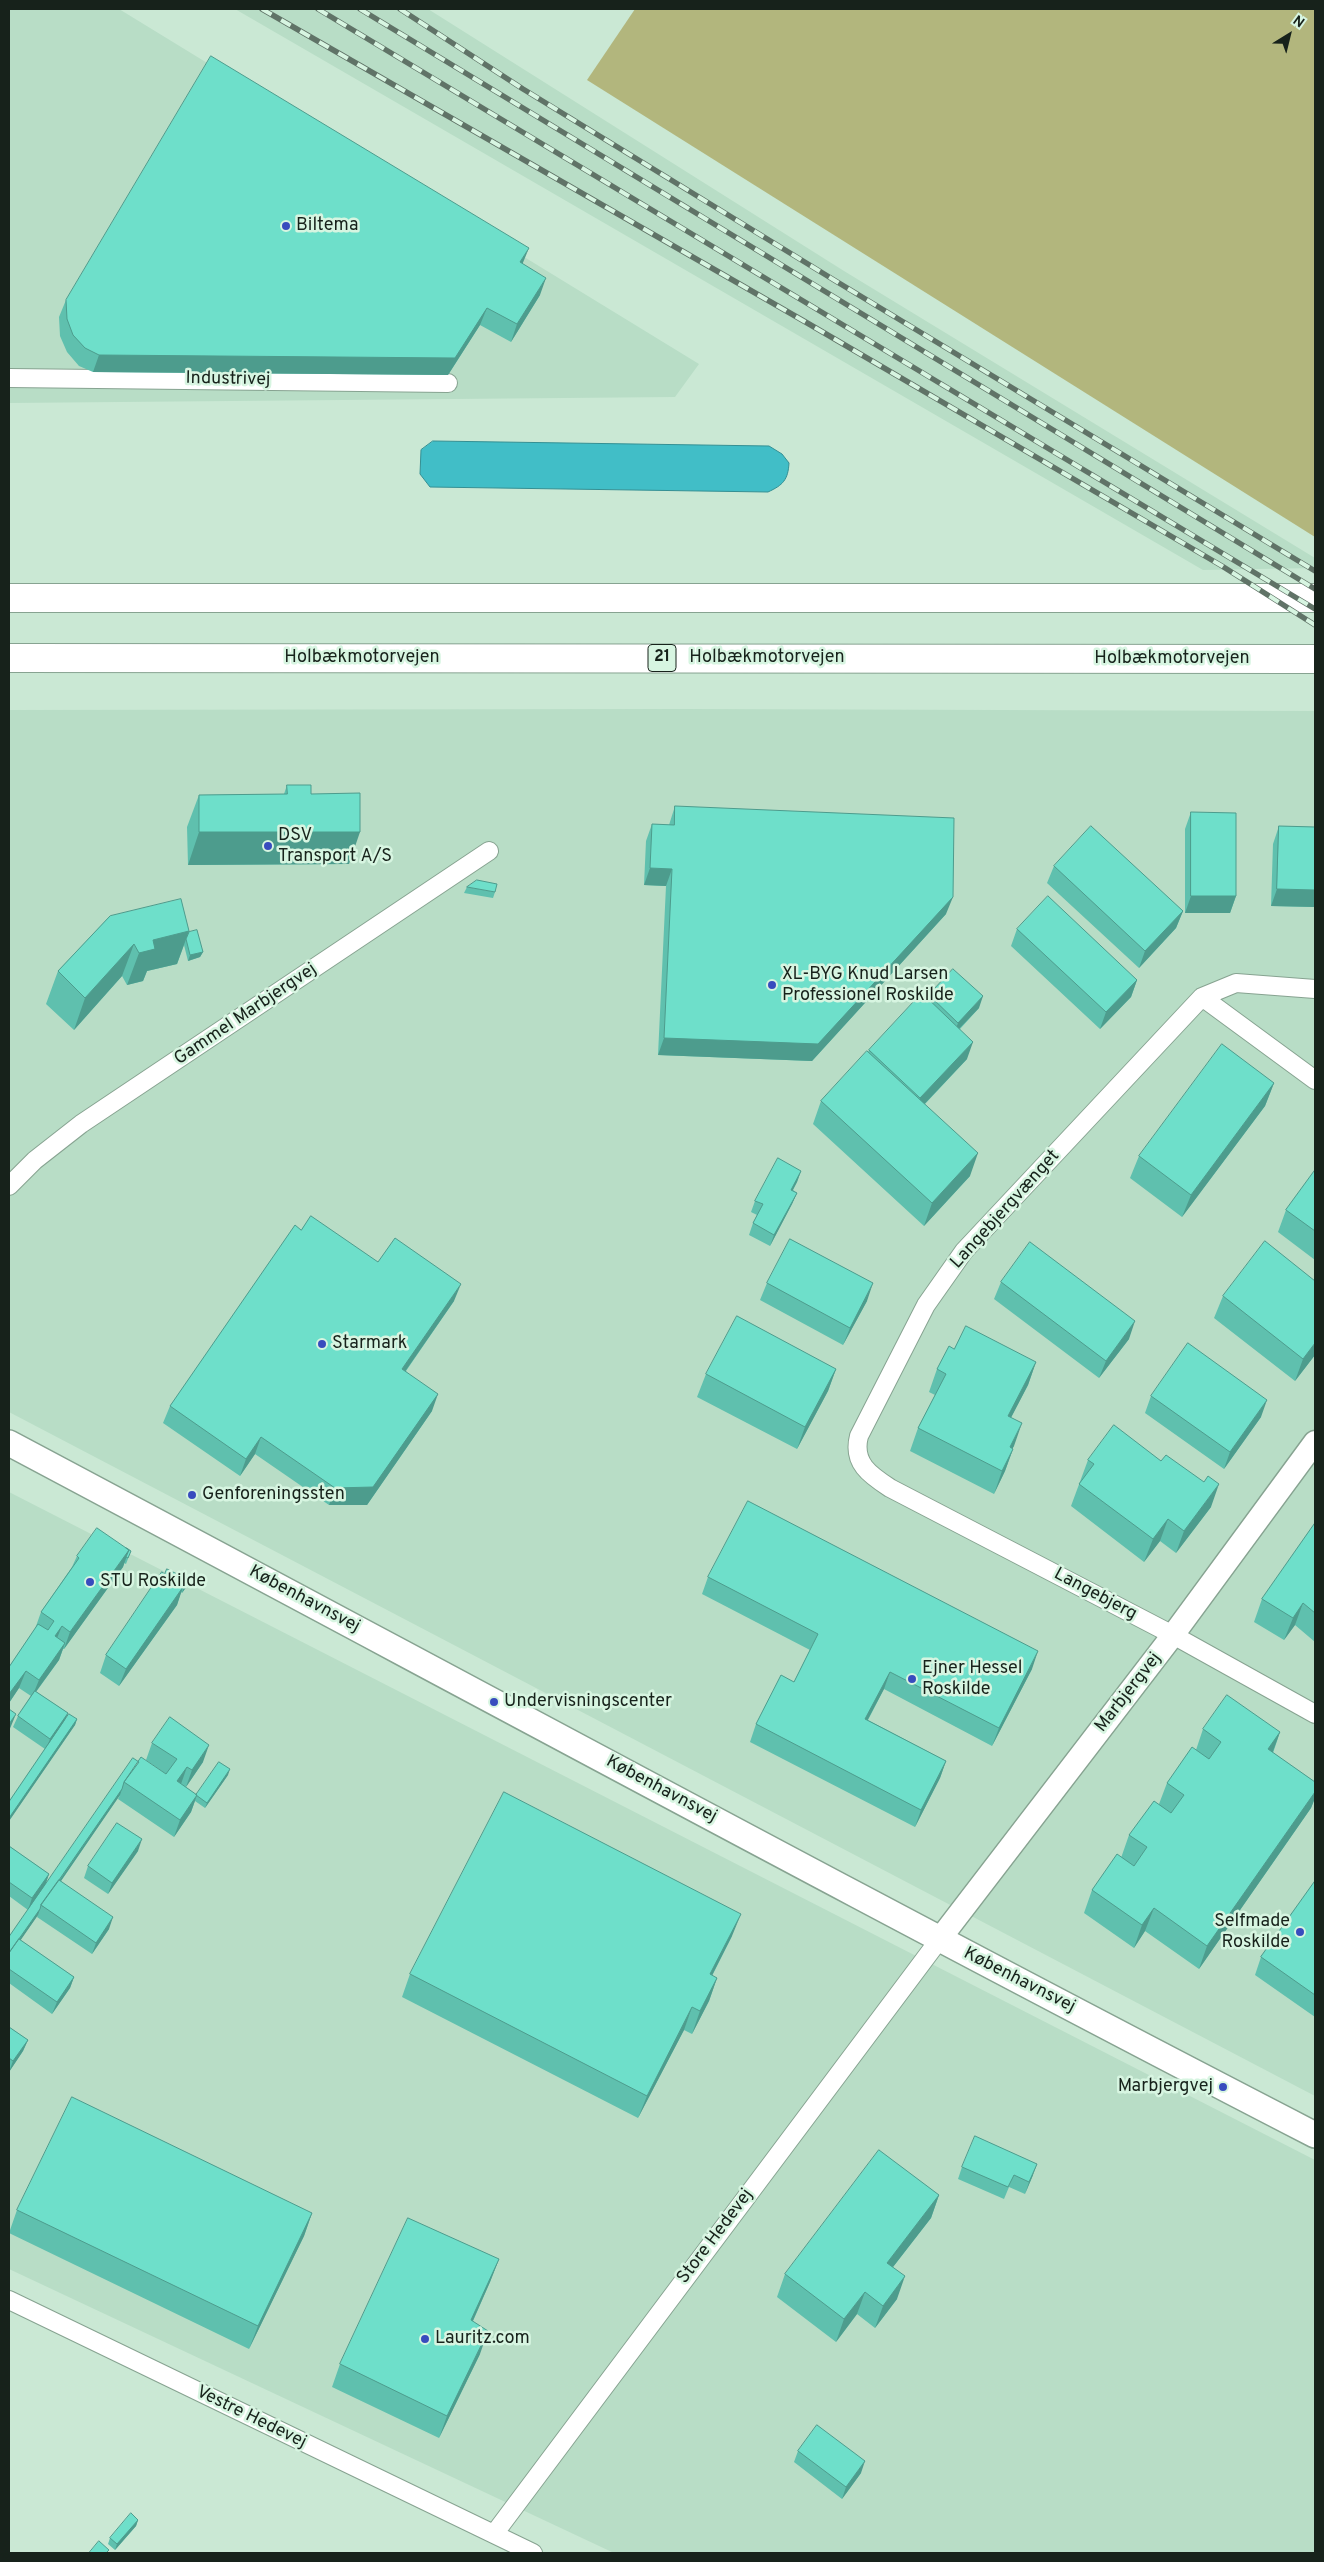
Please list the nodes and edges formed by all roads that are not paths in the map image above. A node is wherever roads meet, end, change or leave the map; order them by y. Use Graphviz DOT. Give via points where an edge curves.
graph roads {
  1 [pos="9,378"];
  2 [pos="448,383"];
  3 [pos="9,590"];
  4 [pos="9,598"];
  5 [pos="66,598"];
  6 [pos="1315,598"];
  7 [pos="12,658"];
  8 [pos="1315,659"];
  9 [pos="489,851"];
  10 [pos="1315,989"];
  11 [pos="1202,997"];
  12 [pos="1315,1080"];
  13 [pos="9,1186"];
  14 [pos="1315,1442"];
  15 [pos="9,1443"];
  16 [pos="874,1478"];
  17 [pos="1173,1636"];
  18 [pos="1315,1714"];
  19 [pos="939,1940"];
  20 [pos="1315,2135"];
  21 [pos="9,2300"];
  22 [pos="494,2534"];
  23 [pos="533,2553"];
  1 -- 2 [label="street, Industrivej"];
  3 -- 5 [label="highway"];
  4 -- 5 [label="highway"];
  5 -- 6 [label="highway"];
  7 -- 8 [label="highway, Holbækmotorvejen / 21"];
  9 -- 13 [label="street, Gammel Marbjergvej" via="81,1124 35,1160"];
  10 -- 11 [label="street, Langebjergvænget" via="1236,983"];
  11 -- 12 [label="street"];
  11 -- 16 [label="street, Langebjergvænget" via="964,1251 926,1305 859,1436 857,1457"];
  14 -- 17 [label="street, Marbjergvej"];
  15 -- 19 [label="main road, Københavnsvej"];
  16 -- 17 [label="street, Langebjerg"];
  17 -- 18 [label="street, Langebjerg"];
  17 -- 19 [label="street, Marbjergvej"];
  19 -- 20 [label="main road, Københavnsvej"];
  19 -- 22 [label="street, Store Hedevej"];
  21 -- 22 [label="street, Vestre Hedevej"];
  22 -- 23 [label="street, Vestre Hedevej"];
}
